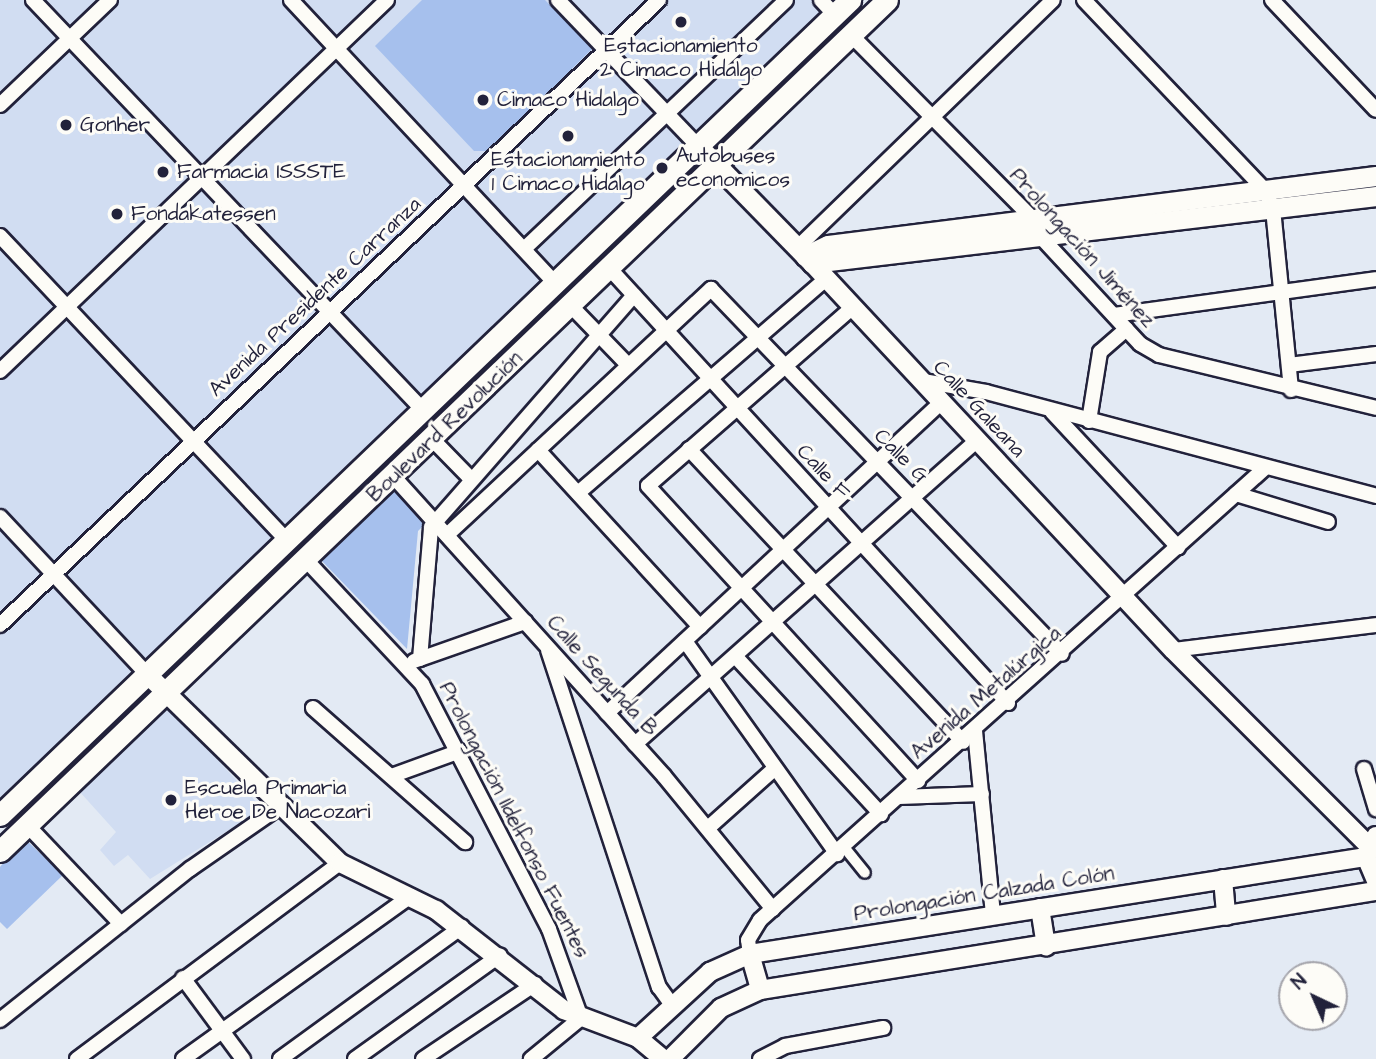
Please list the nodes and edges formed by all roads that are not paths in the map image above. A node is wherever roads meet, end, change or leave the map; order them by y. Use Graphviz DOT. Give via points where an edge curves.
graph roads {
  1 [pos="33,0"];
  2 [pos="110,0"];
  3 [pos="291,0"];
  4 [pos="387,0"];
  5 [pos="558,0"];
  6 [pos="659,0"];
  7 [pos="786,0"];
  8 [pos="850,0"];
  9 [pos="887,0"];
  10 [pos="1053,0"];
  11 [pos="1084,0"];
  12 [pos="1272,0"];
  13 [pos="828,7"];
  14 [pos="850,35"];
  15 [pos="70,38"];
  16 [pos="338,48"];
  17 [pos="606,50"];
  18 [pos="0,105"];
  19 [pos="1376,110"];
  20 [pos="667,113"];
  21 [pos="932,117"];
  22 [pos="698,146"];
  23 [pos="715,164"];
  24 [pos="1376,176"];
  25 [pos="205,180"];
  26 [pos="464,184"];
  27 [pos="1265,190"];
  28 [pos="1376,195"];
  29 [pos="1273,209"];
  30 [pos="1037,228"];
  31 [pos="0,236"];
  32 [pos="524,249"];
  33 [pos="805,255"];
  34 [pos="610,269"];
  35 [pos="827,278"];
  36 [pos="1376,279"];
  37 [pos="555,283"];
  38 [pos="1282,292"];
  39 [pos="635,295"];
  40 [pos="571,306"];
  41 [pos="67,307"];
  42 [pos="853,307"];
  43 [pos="331,311"];
  44 [pos="1114,315"];
  45 [pos="665,329"];
  46 [pos="1126,329"];
  47 [pos="600,335"];
  48 [pos="759,336"];
  49 [pos="1376,354"];
  50 [pos="786,364"];
  51 [pos="628,365"];
  52 [pos="1289,365"];
  53 [pos="0,371"];
  54 [pos="708,380"];
  55 [pos="923,381"];
  56 [pos="1292,390"];
  57 [pos="942,402"];
  58 [pos="735,408"];
  59 [pos="1376,408"];
  60 [pos="423,410"];
  61 [pos="1051,411"];
  62 [pos="1089,421"];
  63 [pos="432,439"];
  64 [pos="977,440"];
  65 [pos="194,441"];
  66 [pos="689,449"];
  67 [pos="538,450"];
  68 [pos="877,462"];
  69 [pos="1265,468"];
  70 [pos="393,476"];
  71 [pos="471,479"];
  72 [pos="578,493"];
  73 [pos="1236,494"];
  74 [pos="1376,496"];
  75 [pos="914,499"];
  76 [pos="828,508"];
  77 [pos="0,517"];
  78 [pos="1328,522"];
  79 [pos="435,523"];
  80 [pos="447,536"];
  81 [pos="286,540"];
  82 [pos="863,544"];
  83 [pos="1178,547"];
  84 [pos="782,552"];
  85 [pos="306,560"];
  86 [pos="54,573"];
  87 [pos="818,586"];
  88 [pos="741,590"];
  89 [pos="1124,597"];
  90 [pos="525,622"];
  91 [pos="776,622"];
  92 [pos="0,625"];
  93 [pos="1376,625"];
  94 [pos="700,627"];
  95 [pos="685,641"];
  96 [pos="546,645"];
  97 [pos="1173,650"];
  98 [pos="1062,654"];
  99 [pos="736,657"];
  100 [pos="413,661"];
  101 [pos="147,674"];
  102 [pos="711,679"];
  103 [pos="166,694"];
  104 [pos="1008,703"];
  105 [pos="313,708"];
  106 [pos="607,713"];
  107 [pos="975,731"];
  108 [pos="963,742"];
  109 [pos="635,744"];
  110 [pos="460,751"];
  111 [pos="774,769"];
  112 [pos="1364,769"];
  113 [pos="394,775"];
  114 [pos="918,781"];
  115 [pos="982,794"];
  116 [pos="899,797"];
  117 [pos="3,807"];
  118 [pos="278,808"];
  119 [pos="1376,809"];
  120 [pos="881,814"];
  121 [pos="28,826"];
  122 [pos="708,828"];
  123 [pos="465,842"];
  124 [pos="1370,846"];
  125 [pos="0,851"];
  126 [pos="840,851"];
  127 [pos="341,863"];
  128 [pos="865,873"];
  129 [pos="1223,879"];
  130 [pos="1376,881"];
  131 [pos="1376,891"];
  132 [pos="411,896"];
  133 [pos="1040,908"];
  134 [pos="773,909"];
  135 [pos="993,916"];
  136 [pos="1226,916"];
  137 [pos="121,924"];
  138 [pos="462,927"];
  139 [pos="1046,947"];
  140 [pos="750,954"];
  141 [pos="500,955"];
  142 [pos="183,978"];
  143 [pos="535,984"];
  144 [pos="760,990"];
  145 [pos="672,1005"];
  146 [pos="581,1018"];
  147 [pos="0,1020"];
  148 [pos="883,1028"];
  149 [pos="222,1030"];
  150 [pos="638,1038"];
  151 [pos="77,1059"];
  152 [pos="183,1059"];
  153 [pos="243,1059"];
  154 [pos="280,1059"];
  155 [pos="355,1059"];
  156 [pos="423,1059"];
  157 [pos="531,1059"];
  158 [pos="663,1059"];
  159 [pos="670,1059"];
  160 [pos="760,1059"];
  1 -- 15 [label="street"];
  2 -- 15 [label="street"];
  3 -- 16 [label="street"];
  4 -- 16 [label="street"];
  5 -- 17 [label="street, Calle Galeana"];
  6 -- 17 [label="street, Avenida Presidente Carranza"];
  7 -- 20 [label="street"];
  8 -- 13 [label="main road"];
  9 -- 14 [label="main road, Boulevard Revolución"];
  10 -- 21 [label="street"];
  11 -- 27 [label="street"];
  12 -- 19 [label="street"];
  13 -- 22 [label="main road"];
  14 -- 21 [label="street, Prolongación Jiménez"];
  14 -- 23 [label="main road, Boulevard Revolución"];
  15 -- 18 [label="street"];
  15 -- 25 [label="street"];
  16 -- 25 [label="street"];
  16 -- 26 [label="street"];
  17 -- 20 [label="street, Calle Galeana"];
  17 -- 26 [label="street, Avenida Presidente Carranza"];
  20 -- 22 [label="street, Calle Galeana"];
  20 -- 32 [label="street"];
  21 -- 30 [label="street, Prolongación Jiménez"];
  21 -- 33 [label="street"];
  22 -- 23 [label="main road, Calle Galeana"];
  22 -- 37 [label="main road"];
  23 -- 33 [label="main road, Calle Galeana"];
  23 -- 34 [label="main road, Boulevard Revolución"];
  24 -- 27 [label="main road"];
  25 -- 41 [label="street"];
  25 -- 43 [label="street"];
  26 -- 32 [label="street"];
  26 -- 43 [label="street, Avenida Presidente Carranza"];
  27 -- 29 [label="street"];
  27 -- 30 [label="main road"];
  28 -- 29 [label="main road"];
  29 -- 30 [label="main road"];
  29 -- 38 [label="street"];
  30 -- 33 [label="main road"];
  30 -- 44 [label="street, Prolongación Jiménez"];
  31 -- 41 [label="street"];
  32 -- 37 [label="street"];
  33 -- 35 [label="street, Calle Galeana"];
  34 -- 39 [label="street, Calle F"];
  34 -- 40 [label="main road, Boulevard Revolución"];
  35 -- 42 [label="street, Calle Galeana"];
  35 -- 48 [label="street"];
  36 -- 38 [label="street"];
  37 -- 60 [label="main road"];
  38 -- 44 [label="street"];
  38 -- 52 [label="street"];
  39 -- 45 [label="street, Calle F"];
  39 -- 47 [label="street"];
  40 -- 47 [label="street"];
  40 -- 63 [label="main road, Boulevard Revolución"];
  41 -- 53 [label="street"];
  41 -- 65 [label="street"];
  42 -- 50 [label="street"];
  42 -- 55 [label="street, Calle Galeana"];
  43 -- 60 [label="street"];
  43 -- 65 [label="street, Avenida Presidente Carranza"];
  44 -- 46 [label="street, Prolongación Jiménez"];
  45 -- 48 [label="street, Calle G" via="711,289"];
  45 -- 51 [label="street"];
  45 -- 54 [label="street, Calle F"];
  46 -- 56 [label="street, Prolongación Jiménez" via="1159,355"];
  46 -- 62 [label="street" via="1100,352"];
  47 -- 51 [label="street"];
  47 -- 71 [label="street"];
  48 -- 50 [label="street, Calle G"];
  48 -- 54 [label="street"];
  49 -- 52 [label="street"];
  50 -- 58 [label="street"];
  50 -- 68 [label="street, Calle G"];
  51 -- 67 [label="street"];
  52 -- 56 [label="street"];
  54 -- 58 [label="street, Calle F"];
  54 -- 72 [label="street"];
  55 -- 57 [label="street, Calle Galeana"];
  55 -- 61 [label="street"];
  56 -- 59 [label="street, Prolongación Jiménez"];
  57 -- 64 [label="street, Calle Galeana"];
  57 -- 68 [label="street"];
  58 -- 66 [label="street"];
  58 -- 76 [label="street, Calle F"];
  60 -- 81 [label="main road"];
  61 -- 62 [label="street"];
  61 -- 83 [label="street"];
  62 -- 69 [label="street"];
  63 -- 70 [label="main road, Boulevard Revolución"];
  63 -- 71 [label="street"];
  64 -- 75 [label="street"];
  64 -- 89 [label="street, Calle Galeana"];
  65 -- 81 [label="street"];
  65 -- 86 [label="street, Avenida Presidente Carranza"];
  66 -- 84 [label="street"];
  66 -- 88 [label="street" via="649,483 650,492"];
  67 -- 72 [label="street"];
  67 -- 80 [label="street"];
  68 -- 75 [label="street, Calle G"];
  68 -- 76 [label="street"];
  69 -- 73 [label="street, Avenida Metalúrgica"];
  69 -- 74 [label="street"];
  70 -- 79 [label="street, Calle Segunda B"];
  70 -- 85 [label="main road, Boulevard Revolución"];
  71 -- 79 [label="street"];
  72 -- 94 [label="street"];
  73 -- 78 [label="street"];
  73 -- 83 [label="street, Avenida Metalúrgica"];
  75 -- 82 [label="street"];
  75 -- 98 [label="street, Calle G"];
  76 -- 82 [label="street, Calle F"];
  76 -- 84 [label="street"];
  77 -- 86 [label="street"];
  79 -- 80 [label="street, Calle Segunda B"];
  79 -- 100 [label="street"];
  80 -- 90 [label="street, Calle Segunda B"];
  81 -- 101 [label="main road"];
  82 -- 87 [label="street"];
  82 -- 104 [label="street, Calle F"];
  83 -- 89 [label="street, Avenida Metalúrgica"];
  84 -- 87 [label="street"];
  84 -- 88 [label="street"];
  85 -- 100 [label="street, Prolongación Ildelfonso Fuentes"];
  85 -- 103 [label="main road, Boulevard Revolución"];
  86 -- 92 [label="street, Avenida Presidente Carranza"];
  86 -- 101 [label="street"];
  87 -- 91 [label="street"];
  87 -- 108 [label="street"];
  88 -- 91 [label="street"];
  88 -- 94 [label="street"];
  89 -- 97 [label="street, Calle Galeana"];
  89 -- 98 [label="street, Avenida Metalúrgica"];
  90 -- 96 [label="street, Calle Segunda B"];
  90 -- 100 [label="street"];
  91 -- 99 [label="street"];
  91 -- 114 [label="street"];
  93 -- 97 [label="street"];
  94 -- 95 [label="street"];
  95 -- 102 [label="street"];
  95 -- 106 [label="street"];
  96 -- 106 [label="street, Calle Segunda B"];
  96 -- 145 [label="street" via="659,987"];
  97 -- 124 [label="street, Calle Galeana"];
  98 -- 104 [label="street, Avenida Metalúrgica"];
  99 -- 102 [label="street"];
  99 -- 120 [label="street"];
  100 -- 110 [label="street, Prolongación Ildelfonso Fuentes"];
  101 -- 103 [label="street"];
  101 -- 117 [label="main road"];
  102 -- 109 [label="street"];
  102 -- 111 [label="street"];
  103 -- 118 [label="street"];
  103 -- 121 [label="main road, Boulevard Revolución"];
  104 -- 107 [label="street, Avenida Metalúrgica"];
  105 -- 113 [label="street"];
  106 -- 109 [label="street, Calle Segunda B"];
  107 -- 108 [label="street, Avenida Metalúrgica"];
  107 -- 115 [label="street"];
  108 -- 114 [label="street, Avenida Metalúrgica"];
  109 -- 122 [label="street, Calle Segunda B"];
  110 -- 113 [label="street"];
  110 -- 146 [label="street, Prolongación Ildelfonso Fuentes" via="549,929"];
  111 -- 122 [label="street"];
  111 -- 126 [label="street"];
  112 -- 119 [label="street"];
  113 -- 123 [label="street"];
  114 -- 116 [label="street, Avenida Metalúrgica"];
  115 -- 116 [label="street"];
  115 -- 135 [label="street"];
  116 -- 120 [label="street, Avenida Metalúrgica"];
  118 -- 127 [label="street"];
  118 -- 137 [label="street"];
  120 -- 126 [label="street, Avenida Metalúrgica"];
  121 -- 125 [label="main road, Boulevard Revolución"];
  121 -- 137 [label="street"];
  122 -- 134 [label="street, Calle Segunda B"];
  124 -- 129 [label="street, Prolongación Calzada Colón"];
  124 -- 130 [label="street"];
  126 -- 128 [label="street"];
  126 -- 134 [label="street, Avenida Metalúrgica"];
  127 -- 132 [label="street"];
  127 -- 142 [label="street"];
  129 -- 133 [label="street, Prolongación Calzada Colón"];
  129 -- 136 [label="street"];
  131 -- 136 [label="street"];
  132 -- 138 [label="street"];
  132 -- 149 [label="street"];
  133 -- 135 [label="street, Prolongación Calzada Colón"];
  133 -- 139 [label="street"];
  134 -- 140 [label="street, Avenida Metalúrgica" via="752,929"];
  135 -- 140 [label="street, Prolongación Calzada Colón"];
  136 -- 139 [label="street"];
  137 -- 147 [label="street"];
  138 -- 141 [label="street"];
  138 -- 154 [label="street"];
  139 -- 144 [label="street"];
  140 -- 144 [label="street"];
  140 -- 145 [label="street, Prolongación Calzada Colón" via="710,972"];
  141 -- 143 [label="street"];
  141 -- 155 [label="street"];
  142 -- 149 [label="street"];
  142 -- 151 [label="street"];
  143 -- 146 [label="street"];
  143 -- 156 [label="street"];
  144 -- 159 [label="street" via="721,1008"];
  145 -- 150 [label="street, Prolongación Calzada Colón"];
  146 -- 150 [label="street"];
  146 -- 157 [label="street"];
  148 -- 160 [label="street" via="785,1046"];
  149 -- 152 [label="street"];
  149 -- 153 [label="street"];
  150 -- 158 [label="street"];
}
